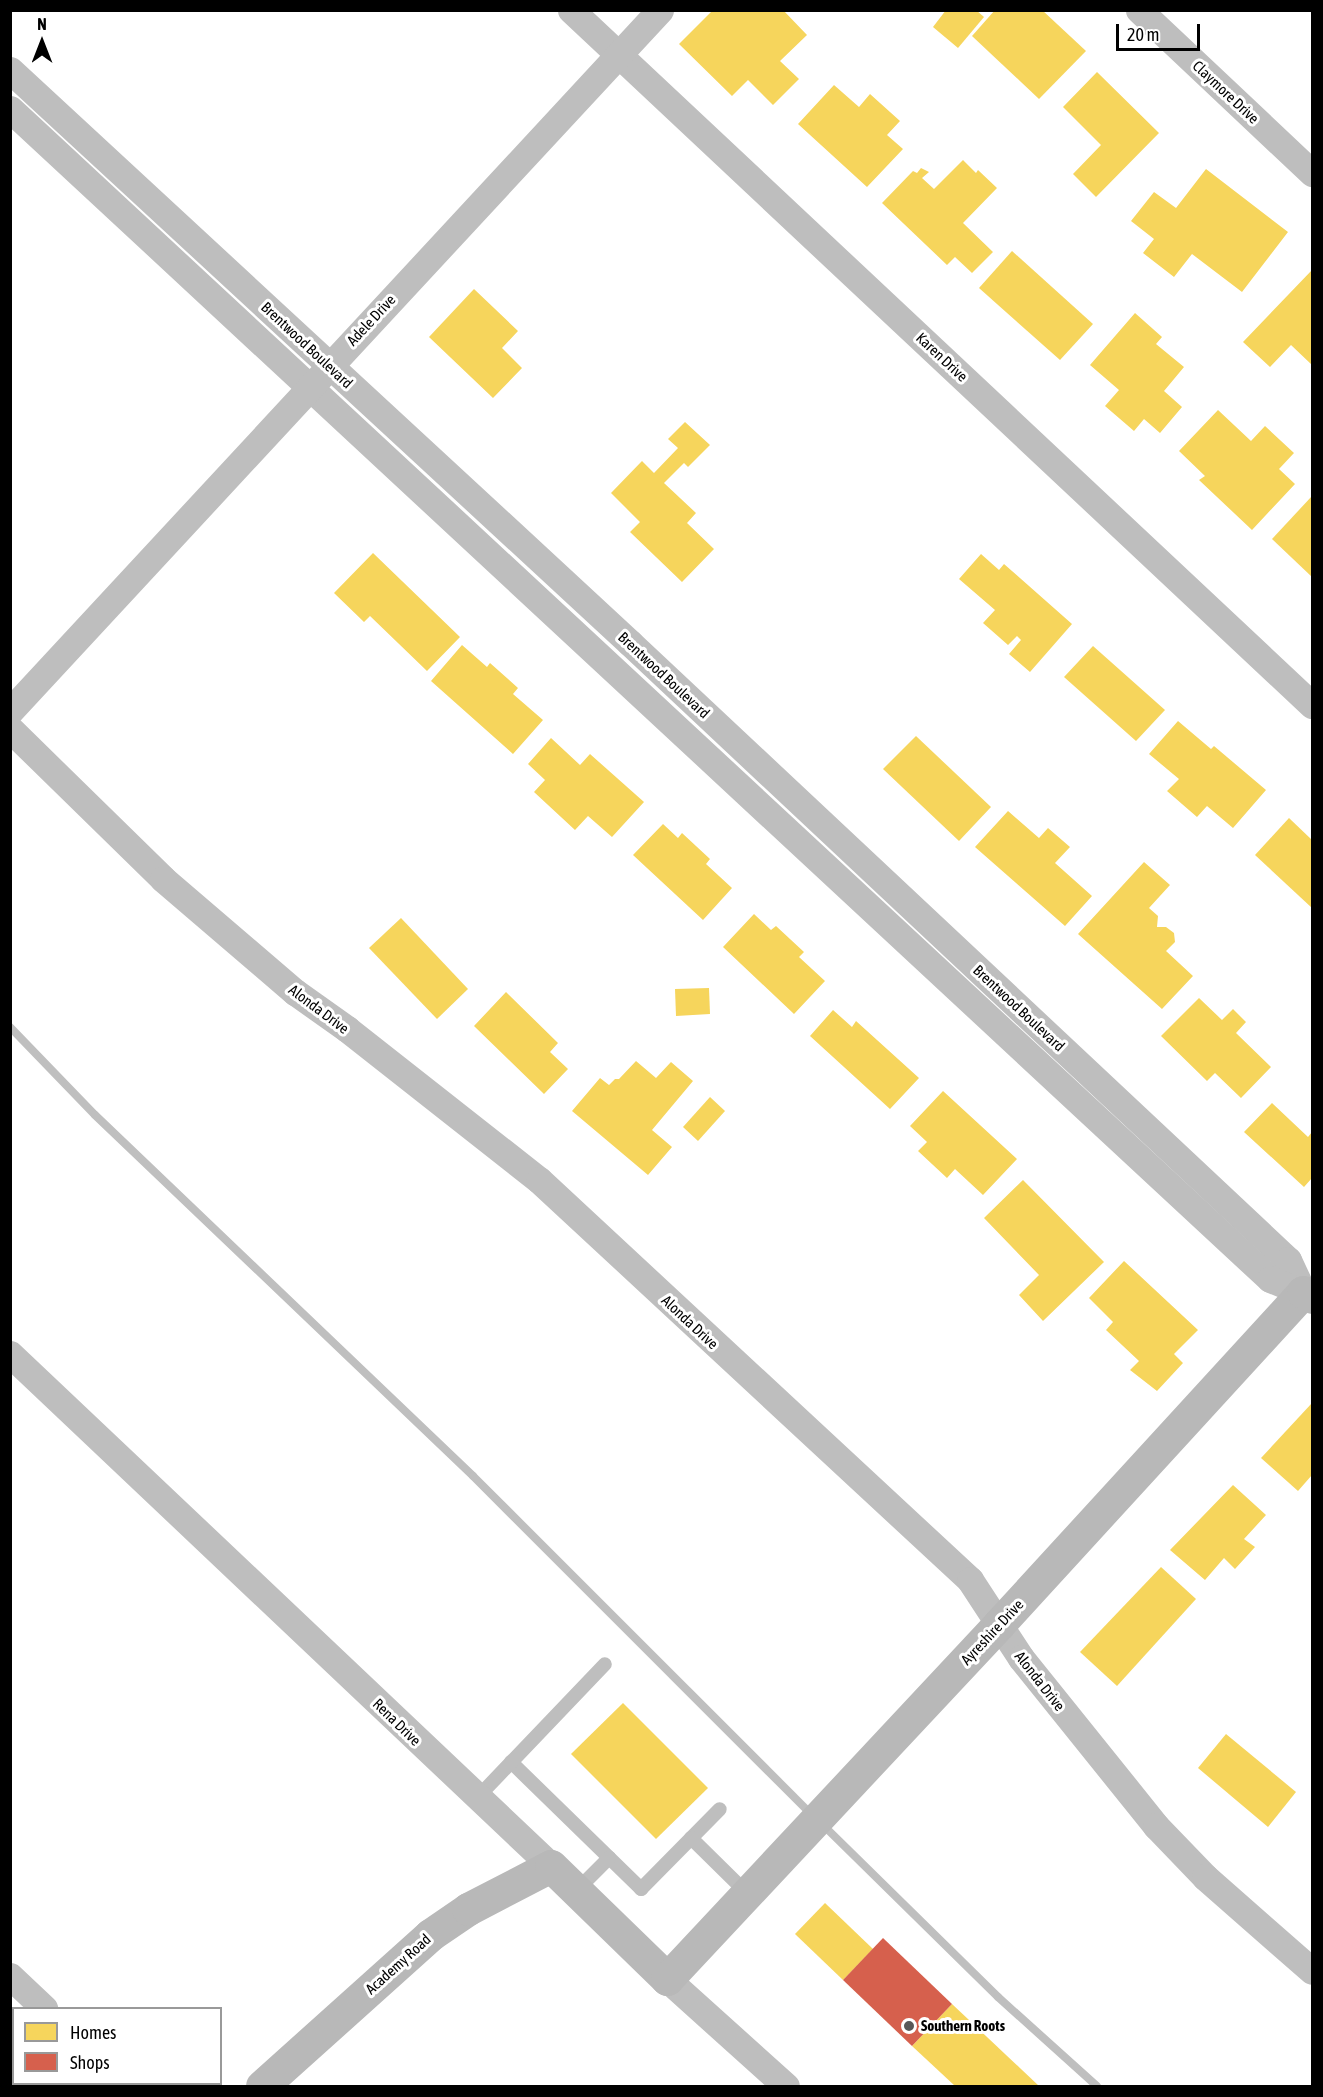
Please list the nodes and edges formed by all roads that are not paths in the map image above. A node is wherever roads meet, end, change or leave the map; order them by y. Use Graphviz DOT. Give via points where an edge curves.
graph roads {
  1 [pos="571,10"];
  2 [pos="660,10"];
  3 [pos="1139,10"];
  4 [pos="620,56"];
  5 [pos="10,70"];
  6 [pos="10,109"];
  7 [pos="1312,173"];
  8 [pos="329,366"];
  9 [pos="310,386"];
  10 [pos="1312,705"];
  11 [pos="10,711"];
  12 [pos="10,729"];
  13 [pos="1309,1290"];
  14 [pos="10,1354"];
  15 [pos="999,1624"];
  16 [pos="605,1664"];
  17 [pos="512,1762"];
  18 [pos="477,1798"];
  19 [pos="720,1809"];
  20 [pos="691,1838"];
  21 [pos="609,1858"];
  22 [pos="551,1866"];
  23 [pos="576,1891"];
  24 [pos="748,1894"];
  25 [pos="1312,1971"];
  26 [pos="10,1976"];
  27 [pos="667,1979"];
  28 [pos="43,2007"];
  29 [pos="262,2086"];
  30 [pos="786,2086"];
  1 -- 4 [label="street, Karen Drive"];
  2 -- 4 [label="street, Adele Drive"];
  3 -- 7 [label="street, Claymore Drive"];
  4 -- 8 [label="street, Adele Drive"];
  4 -- 10 [label="street, Karen Drive"];
  5 -- 8 [label="street, Brentwood Boulevard"];
  6 -- 9 [label="street, Brentwood Boulevard"];
  8 -- 9 [label="street, Adele Drive"];
  8 -- 13 [label="street, Brentwood Boulevard" via="1288,1260"];
  9 -- 11 [label="street, Adele Drive"];
  9 -- 13 [label="street, Brentwood Boulevard" via="1270,1278"];
  12 -- 15 [label="street, Alonda Drive" via="163,879 242,947 539,1180 969,1580"];
  13 -- 15 [label="street, Ayreshire Drive"];
  14 -- 18 [label="street, Rena Drive"];
  15 -- 24 [label="street, Ayreshire Drive"];
  15 -- 25 [label="street, Alonda Drive" via="1021,1658 1155,1826 1205,1877"];
  16 -- 17 [label="lane"];
  17 -- 18 [label="lane"];
  17 -- 21 [label="lane"];
  18 -- 22 [label="street, Rena Drive"];
  19 -- 20 [label="lane"];
  20 -- 21 [label="lane" via="641,1888"];
  20 -- 24 [label="lane"];
  21 -- 23 [label="lane"];
  22 -- 23 [label="street, Rena Drive"];
  22 -- 29 [label="street, Academy Road" via="468,1909 430,1935"];
  23 -- 27 [label="street, Rena Drive"];
  24 -- 27 [label="street, Ayreshire Drive"];
  26 -- 28 [label="street"];
  27 -- 30 [label="street, Rena Drive"];
}
